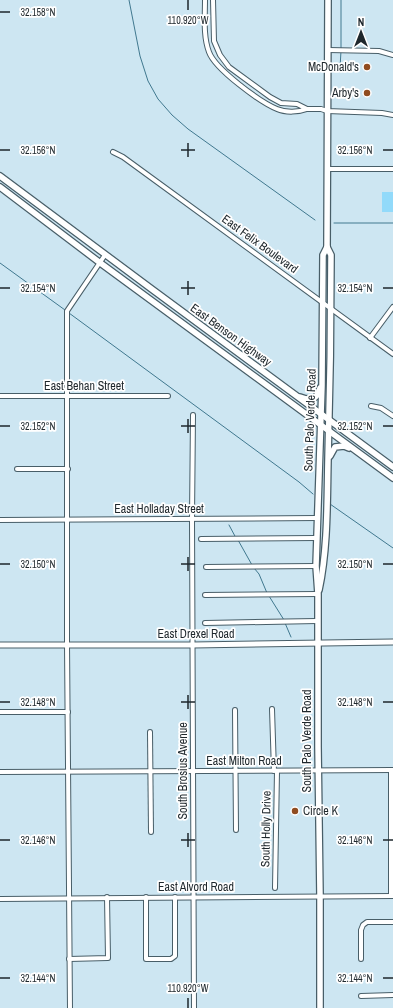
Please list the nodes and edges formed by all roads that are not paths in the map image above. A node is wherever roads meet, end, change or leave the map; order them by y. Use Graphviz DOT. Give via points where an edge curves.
graph roads {
  1 [pos="205,0"];
  2 [pos="213,0"];
  3 [pos="328,1"];
  4 [pos="205,22"];
  5 [pos="213,22"];
  6 [pos="328,50"];
  7 [pos="393,55"];
  8 [pos="260,90"];
  9 [pos="258,97"];
  10 [pos="307,109"];
  11 [pos="327,112"];
  12 [pos="393,115"];
  13 [pos="113,152"];
  14 [pos="393,169"];
  15 [pos="327,170"];
  16 [pos="0,176"];
  17 [pos="0,187"];
  18 [pos="327,247"];
  19 [pos="104,255"];
  20 [pos="99,262"];
  21 [pos="323,303"];
  22 [pos="393,307"];
  23 [pos="331,308"];
  24 [pos="199,324"];
  25 [pos="194,332"];
  26 [pos="370,338"];
  27 [pos="393,354"];
  28 [pos="322,380"];
  29 [pos="295,395"];
  30 [pos="0,396"];
  31 [pos="67,396"];
  32 [pos="168,396"];
  33 [pos="371,406"];
  34 [pos="193,415"];
  35 [pos="322,415"];
  36 [pos="393,416"];
  37 [pos="329,420"];
  38 [pos="321,425"];
  39 [pos="329,431"];
  40 [pos="360,454"];
  41 [pos="328,460"];
  42 [pos="393,467"];
  43 [pos="17,469"];
  44 [pos="68,469"];
  45 [pos="393,478"];
  46 [pos="317,518"];
  47 [pos="192,519"];
  48 [pos="0,520"];
  49 [pos="68,520"];
  50 [pos="316,538"];
  51 [pos="200,539"];
  52 [pos="316,566"];
  53 [pos="206,567"];
  54 [pos="318,594"];
  55 [pos="205,595"];
  56 [pos="317,621"];
  57 [pos="204,623"];
  58 [pos="393,642"];
  59 [pos="318,643"];
  60 [pos="67,644"];
  61 [pos="0,645"];
  62 [pos="193,645"];
  63 [pos="272,709"];
  64 [pos="235,710"];
  65 [pos="0,712"];
  66 [pos="68,712"];
  67 [pos="150,732"];
  68 [pos="151,770"];
  69 [pos="392,770"];
  70 [pos="193,771"];
  71 [pos="236,771"];
  72 [pos="275,771"];
  73 [pos="318,771"];
  74 [pos="0,772"];
  75 [pos="68,772"];
  76 [pos="236,830"];
  77 [pos="151,832"];
  78 [pos="275,888"];
  79 [pos="320,896"];
  80 [pos="392,896"];
  81 [pos="146,897"];
  82 [pos="175,897"];
  83 [pos="194,897"];
  84 [pos="68,898"];
  85 [pos="107,898"];
  86 [pos="0,900"];
  87 [pos="393,922"];
  88 [pos="69,959"];
  89 [pos="362,959"];
  90 [pos="393,995"];
  91 [pos="361,996"];
  92 [pos="70,1008"];
  93 [pos="194,1008"];
  94 [pos="320,1008"];
  1 -- 4 [label="street"];
  2 -- 5 [label="street"];
  3 -- 6 [label="main road, South Palo Verde Road"];
  4 -- 5 [label="street"];
  4 -- 9 [label="street" via="205,38 216,65"];
  5 -- 8 [label="street" via="214,41 220,55 229,67"];
  6 -- 7 [label="street" via="379,51"];
  6 -- 11 [label="main road, South Palo Verde Road"];
  8 -- 9 [label="street"];
  8 -- 10 [label="street" via="281,103 297,104"];
  9 -- 10 [label="street" via="278,110 300,112"];
  10 -- 11 [label="street"];
  11 -- 12 [label="street"];
  11 -- 15 [label="main road, South Palo Verde Road"];
  13 -- 21 [label="street, East Felix Boulevard" via="123,156"];
  14 -- 15 [label="street"];
  15 -- 18 [label="main road, South Palo Verde Road"];
  16 -- 19 [label="main road, East Benson Highway"];
  17 -- 20 [label="main road, East Benson Highway"];
  18 -- 21 [label="main road, South Palo Verde Road" via="323,254"];
  18 -- 23 [label="main road, South Palo Verde Road" via="331,255"];
  19 -- 20 [label="street"];
  19 -- 24 [label="main road, East Benson Highway"];
  20 -- 25 [label="main road, East Benson Highway"];
  20 -- 31 [label="street" via="67,311"];
  21 -- 23 [label="street, East Felix Boulevard"];
  21 -- 28 [label="main road, South Palo Verde Road"];
  22 -- 26 [label="street"];
  23 -- 26 [label="street, East Felix Boulevard"];
  23 -- 37 [label="main road, South Palo Verde Road"];
  24 -- 25 [label="main road"];
  24 -- 29 [label="main road, East Benson Highway"];
  25 -- 38 [label="main road, East Benson Highway"];
  26 -- 27 [label="street, East Felix Boulevard"];
  28 -- 29 [label="main road" via="318,395 314,399 304,399"];
  28 -- 35 [label="main road, South Palo Verde Road"];
  29 -- 35 [label="main road, East Benson Highway"];
  30 -- 31 [label="street, East Behan Street"];
  31 -- 32 [label="street, East Behan Street"];
  31 -- 44 [label="street"];
  33 -- 36 [label="street" via="381,408"];
  34 -- 47 [label="street, South Brosius Avenue"];
  35 -- 37 [label="main road, East Benson Highway"];
  35 -- 38 [label="main road, South Palo Verde Road"];
  37 -- 39 [label="main road, South Palo Verde Road"];
  37 -- 42 [label="main road, East Benson Highway"];
  38 -- 39 [label="main road, East Benson Highway"];
  38 -- 46 [label="main road, South Palo Verde Road"];
  39 -- 40 [label="main road, East Benson Highway"];
  39 -- 41 [label="main road, South Palo Verde Road"];
  40 -- 41 [label="main road" via="339,446 331,452"];
  40 -- 45 [label="main road, East Benson Highway"];
  41 -- 54 [label="main road, South Palo Verde Road" via="323,572"];
  43 -- 44 [label="street"];
  44 -- 49 [label="street"];
  46 -- 47 [label="street, East Holladay Street"];
  46 -- 50 [label="main road, South Palo Verde Road"];
  47 -- 49 [label="street, East Holladay Street"];
  47 -- 62 [label="street, South Brosius Avenue"];
  48 -- 49 [label="street, East Holladay Street"];
  49 -- 60 [label="street"];
  50 -- 51 [label="street"];
  50 -- 52 [label="main road, South Palo Verde Road"];
  52 -- 53 [label="street"];
  52 -- 54 [label="main road, South Palo Verde Road"];
  54 -- 55 [label="street"];
  54 -- 56 [label="main road, South Palo Verde Road"];
  56 -- 57 [label="street"];
  56 -- 59 [label="main road, South Palo Verde Road"];
  58 -- 59 [label="street, East Drexel Road"];
  59 -- 62 [label="street, East Drexel Road"];
  59 -- 73 [label="main road, South Palo Verde Road"];
  60 -- 61 [label="street, East Drexel Road"];
  60 -- 62 [label="street, East Drexel Road"];
  60 -- 66 [label="street"];
  62 -- 70 [label="street, South Brosius Avenue"];
  63 -- 72 [label="street, South Holly Drive"];
  64 -- 71 [label="street"];
  65 -- 66 [label="street"];
  66 -- 75 [label="street"];
  67 -- 68 [label="street"];
  68 -- 70 [label="street, East Milton Road"];
  68 -- 75 [label="street, East Milton Road"];
  68 -- 77 [label="street"];
  69 -- 73 [label="street, East Milton Road"];
  69 -- 80 [label="street"];
  70 -- 71 [label="street, East Milton Road"];
  70 -- 83 [label="street, South Brosius Avenue"];
  71 -- 72 [label="street, East Milton Road"];
  71 -- 76 [label="street"];
  72 -- 73 [label="street, East Milton Road"];
  72 -- 78 [label="street, South Holly Drive"];
  73 -- 79 [label="main road, South Palo Verde Road"];
  74 -- 75 [label="street, East Milton Road"];
  75 -- 84 [label="street"];
  79 -- 80 [label="street, East Alvord Road"];
  79 -- 83 [label="street, East Alvord Road"];
  79 -- 94 [label="main road, South Palo Verde Road"];
  81 -- 82 [label="street, East Alvord Road"];
  81 -- 82 [label="street" via="146,959 171,959 175,956"];
  81 -- 85 [label="street, East Alvord Road"];
  82 -- 83 [label="street, East Alvord Road"];
  83 -- 93 [label="street, South Brosius Avenue"];
  84 -- 85 [label="street, East Alvord Road"];
  84 -- 86 [label="street, East Alvord Road"];
  84 -- 88 [label="street"];
  85 -- 88 [label="street" via="108,958"];
  87 -- 89 [label="street" via="361,923"];
  88 -- 92 [label="street"];
  90 -- 91 [label="street"];
}
